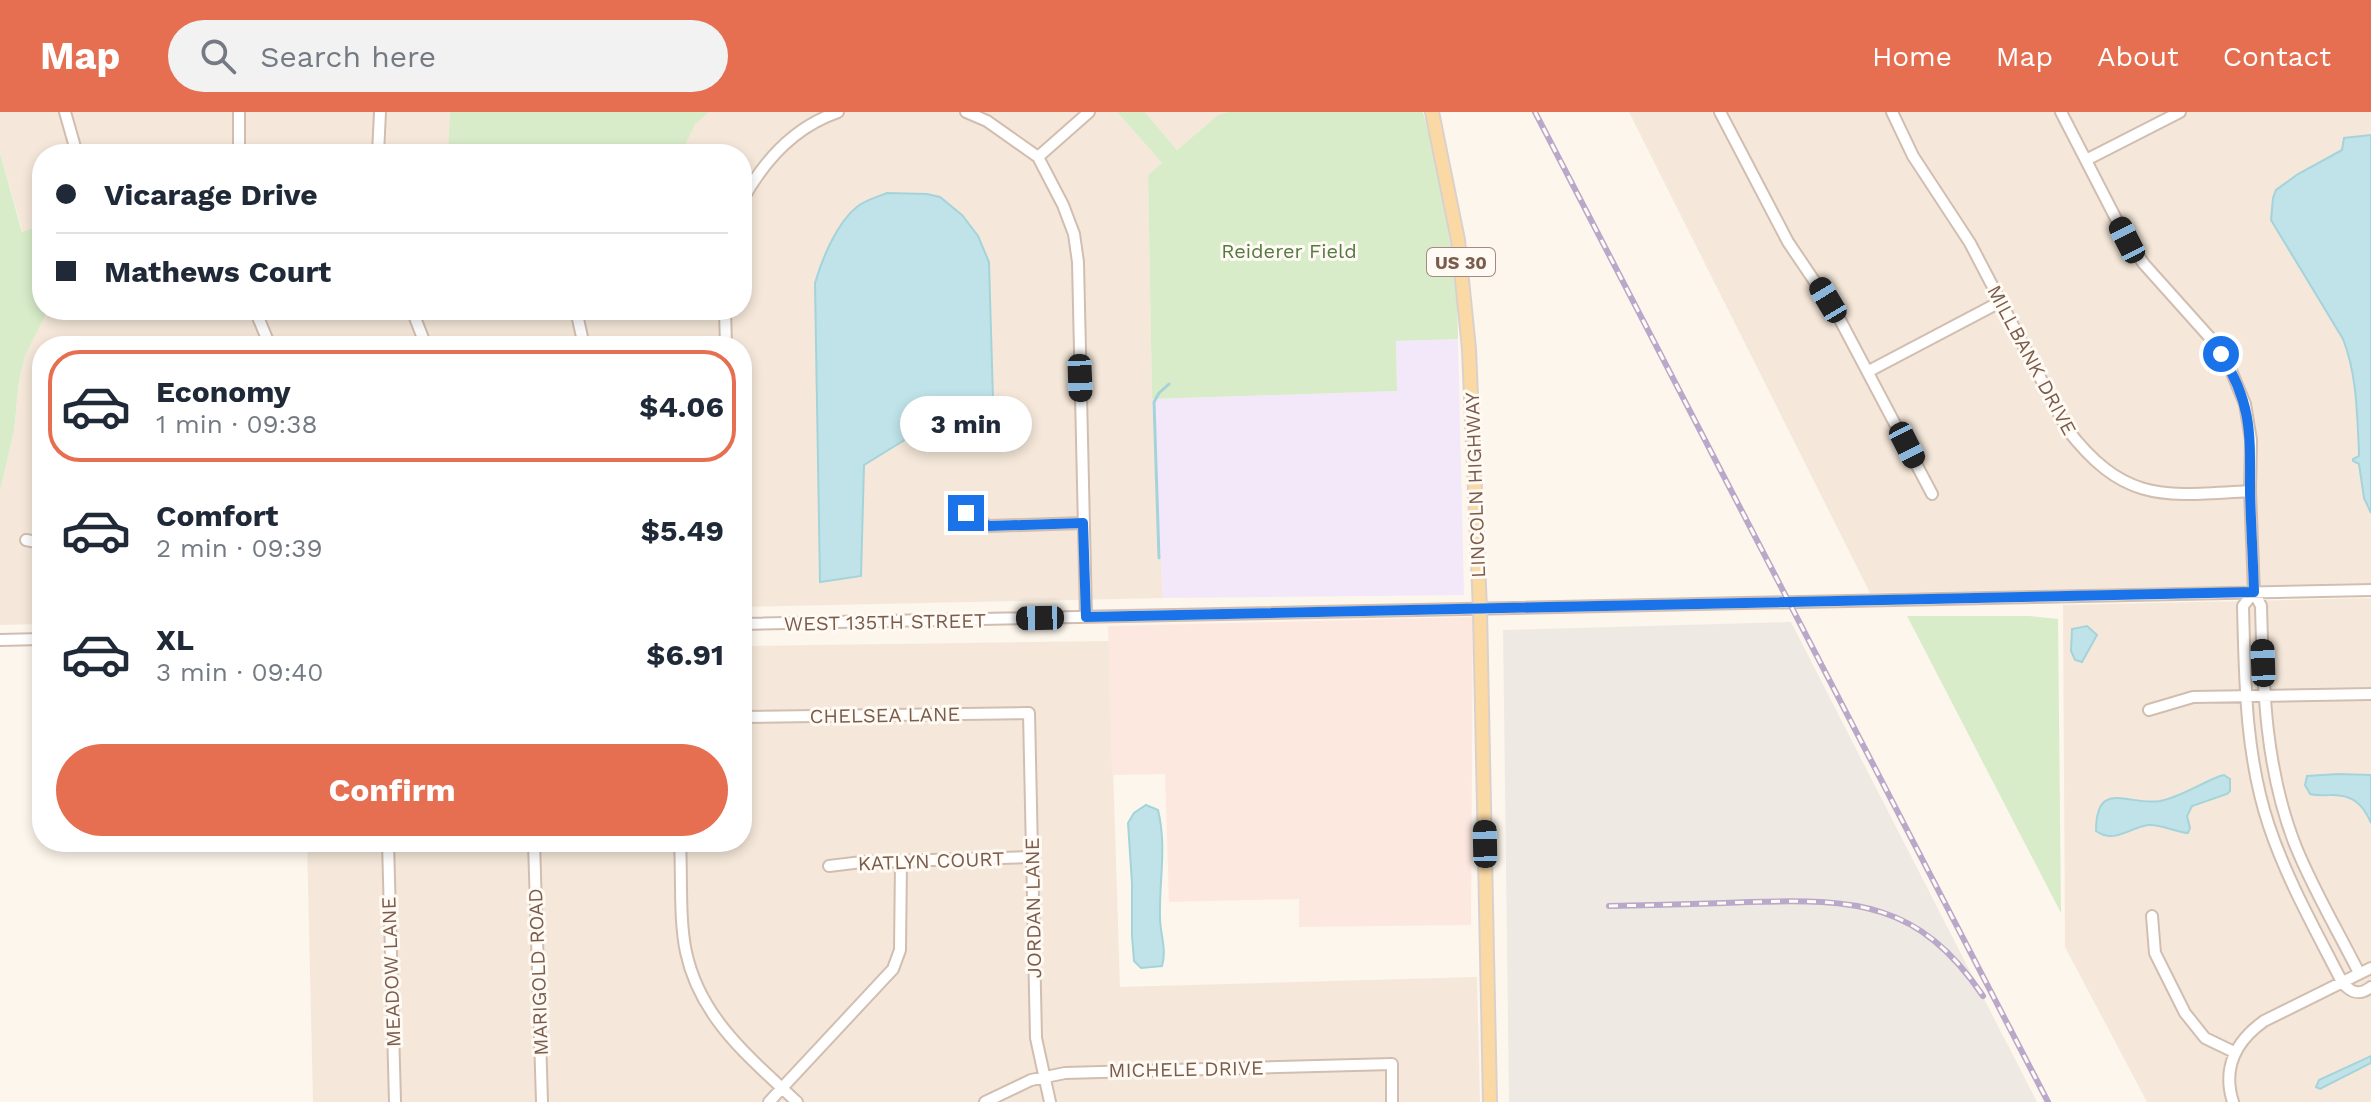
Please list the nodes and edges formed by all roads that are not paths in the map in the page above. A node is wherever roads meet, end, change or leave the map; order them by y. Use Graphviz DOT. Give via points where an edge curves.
graph roads {
  1 [pos="65,112"];
  2 [pos="239,112"];
  3 [pos="380,112"];
  4 [pos="838,112"];
  5 [pos="966,112"];
  6 [pos="1089,112"];
  7 [pos="1432,112"];
  8 [pos="1720,112"];
  9 [pos="1892,112"];
  10 [pos="2061,112"];
  11 [pos="2180,112"];
  12 [pos="74,144"];
  13 [pos="239,144"];
  14 [pos="378,144"];
  15 [pos="1038,157"];
  16 [pos="2086,160"];
  17 [pos="752,183"];
  18 [pos="2000,302"];
  19 [pos="1869,371"];
  20 [pos="2250,491"];
  21 [pos="1932,494"];
  22 [pos="966,513"];
  23 [pos="1083,523"];
  24 [pos="26,540"];
  25 [pos="32,541"];
  26 [pos="2371,590"];
  27 [pos="2254,592"];
  28 [pos="1480,610"];
  29 [pos="1086,617"];
  30 [pos="752,624"];
  31 [pos="32,639"];
  32 [pos="0,640"];
  33 [pos="2371,694"];
  34 [pos="2264,696"];
  35 [pos="2245,697"];
  36 [pos="2149,710"];
  37 [pos="1029,713"];
  38 [pos="752,717"];
  39 [pos="2275,777"];
  40 [pos="2257,781"];
  41 [pos="2295,845"];
  42 [pos="2279,851"];
  43 [pos="388,852"];
  44 [pos="534,852"];
  45 [pos="680,852"];
  46 [pos="1032,857"];
  47 [pos="901,861"];
  48 [pos="829,866"];
  49 [pos="2318,895"];
  50 [pos="2303,904"];
  51 [pos="2152,916"];
  52 [pos="2371,968"];
  53 [pos="2359,973"];
  54 [pos="2342,982"];
  55 [pos="2371,987"];
  56 [pos="2234,1052"];
  57 [pos="1043,1076"];
  58 [pos="782,1088"];
  59 [pos="395,1102"];
  60 [pos="542,1102"];
  61 [pos="769,1102"];
  62 [pos="797,1102"];
  63 [pos="985,1102"];
  64 [pos="1050,1102"];
  65 [pos="1392,1102"];
  66 [pos="1490,1102"];
  67 [pos="2233,1102"];
  1 -- 12 [label="street"];
  2 -- 13 [label="street"];
  3 -- 14 [label="street"];
  4 -- 17 [label="street" via="802,130"];
  5 -- 15 [label="street"];
  6 -- 15 [label="street"];
  7 -- 28 [label="main road, LINCOLN HIGHWAY / US 30" via="1458,240 1467,319"];
  8 -- 19 [label="street" via="1788,242"];
  9 -- 18 [label="street, MILLBANK DRIVE"];
  10 -- 16 [label="street"];
  11 -- 16 [label="street"];
  15 -- 23 [label="street" via="1063,205 1078,262"];
  16 -- 20 [label="street" via="2127,240 2230,368 2245,404 2251,440"];
  18 -- 19 [label="street"];
  18 -- 20 [label="street, MILLBANK DRIVE" via="2067,429 2110,474 2164,495"];
  19 -- 21 [label="street"];
  20 -- 27 [label="street"];
  22 -- 23 [label="street" via="989,526"];
  23 -- 29 [label="street"];
  24 -- 25 [label="street"];
  26 -- 27 [label="street, WEST 135TH STREET"];
  27 -- 28 [label="street, WEST 135TH STREET"];
  27 -- 34 [label="street" via="2261,606"];
  27 -- 35 [label="street" via="2243,606"];
  28 -- 29 [label="street, WEST 135TH STREET"];
  28 -- 66 [label="main road, LINCOLN HIGHWAY / US 30"];
  29 -- 30 [label="street, WEST 135TH STREET"];
  31 -- 32 [label="street"];
  33 -- 34 [label="street"];
  34 -- 35 [label="street"];
  34 -- 39 [label="street"];
  35 -- 36 [label="street" via="2193,697"];
  35 -- 40 [label="street"];
  37 -- 38 [label="street, CHELSEA LANE"];
  37 -- 46 [label="street, JORDAN LANE"];
  39 -- 40 [label="street"];
  39 -- 41 [label="street"];
  40 -- 42 [label="street"];
  41 -- 42 [label="street"];
  41 -- 49 [label="street"];
  42 -- 50 [label="street"];
  43 -- 59 [label="street, MEADOW LANE"];
  44 -- 60 [label="street, MARIGOLD ROAD"];
  45 -- 58 [label="street" via="685,949 693,978 730,1038"];
  46 -- 47 [label="street, KATLYN COURT"];
  46 -- 57 [label="street, JORDAN LANE" via="1036,1038"];
  47 -- 48 [label="street, KATLYN COURT"];
  47 -- 58 [label="street" via="900,950 893,969"];
  49 -- 50 [label="street"];
  49 -- 53 [label="street"];
  50 -- 54 [label="street"];
  51 -- 56 [label="street" via="2155,953 2185,1013 2205,1038"];
  52 -- 53 [label="street"];
  53 -- 54 [label="street"];
  54 -- 55 [label="street" via="2355,993"];
  54 -- 56 [label="street" via="2264,1021"];
  56 -- 67 [label="street" via="2229,1075"];
  57 -- 63 [label="street, MICHELE DRIVE"];
  57 -- 64 [label="street, JORDAN LANE"];
  57 -- 65 [label="street, MICHELE DRIVE" via="1392,1064"];
  58 -- 61 [label="street"];
  58 -- 62 [label="street"];
}
